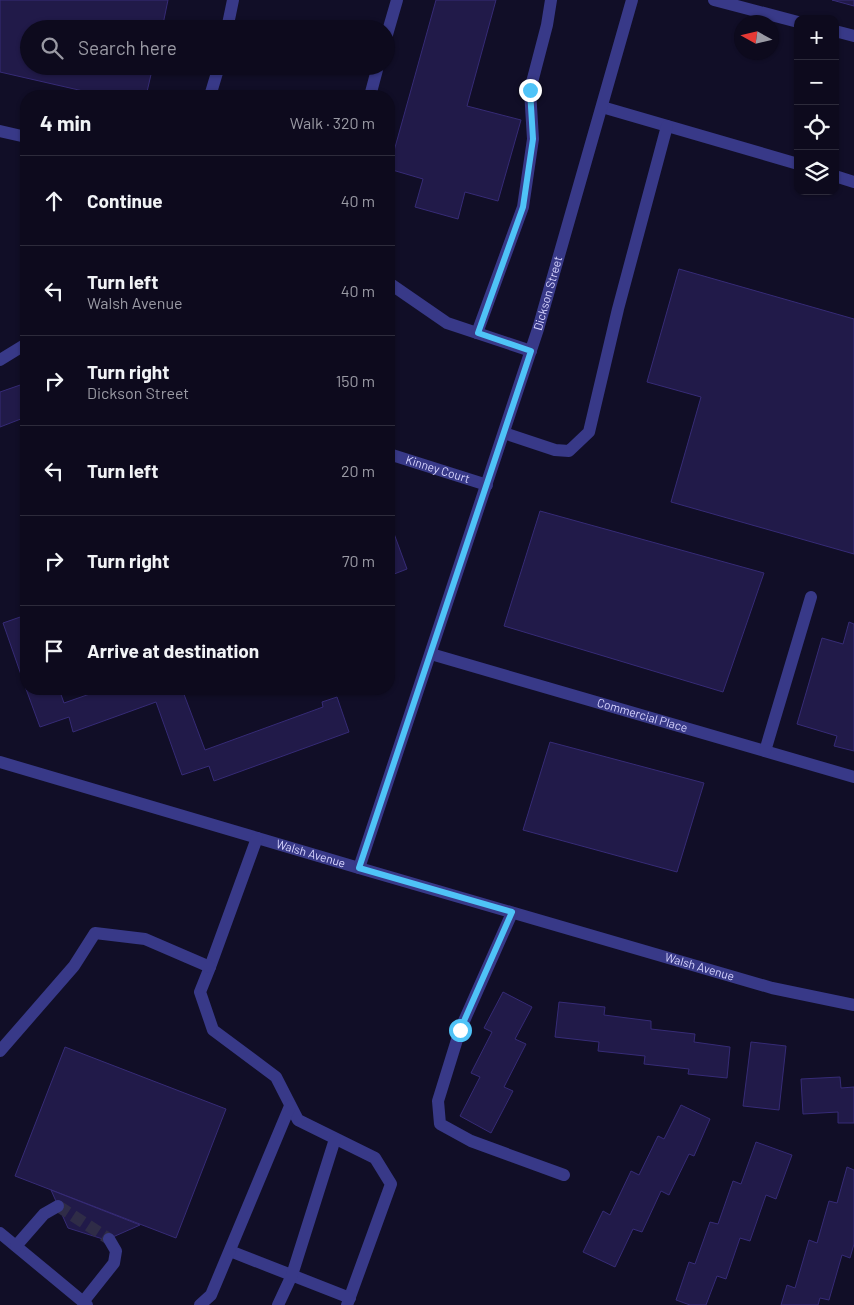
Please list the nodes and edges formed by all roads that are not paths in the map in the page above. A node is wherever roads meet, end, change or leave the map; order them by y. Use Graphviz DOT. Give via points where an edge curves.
graph roads {
  1 [pos="233,0"];
  2 [pos="397,0"];
  3 [pos="552,0"];
  4 [pos="632,0"];
  5 [pos="714,0"];
  6 [pos="229,20"];
  7 [pos="391,20"];
  8 [pos="794,21"];
  9 [pos="839,32"];
  10 [pos="854,36"];
  11 [pos="216,75"];
  12 [pos="376,75"];
  13 [pos="212,90"];
  14 [pos="372,90"];
  15 [pos="602,107"];
  16 [pos="667,126"];
  17 [pos="0,131"];
  18 [pos="20,136"];
  19 [pos="794,163"];
  20 [pos="839,177"];
  21 [pos="854,182"];
  22 [pos="395,289"];
  23 [pos="478,333"];
  24 [pos="20,348"];
  25 [pos="531,351"];
  26 [pos="0,360"];
  27 [pos="504,433"];
  28 [pos="395,456"];
  29 [pos="487,485"];
  30 [pos="811,596"];
  31 [pos="431,654"];
  32 [pos="766,751"];
  33 [pos="0,762"];
  34 [pos="854,777"];
  35 [pos="257,838"];
  36 [pos="359,868"];
  37 [pos="512,912"];
  38 [pos="210,967"];
  39 [pos="854,1005"];
  40 [pos="0,1051"];
  41 [pos="290,1106"];
  42 [pos="335,1138"];
  43 [pos="564,1175"];
  44 [pos="58,1206"];
  45 [pos="0,1233"];
  46 [pos="110,1239"];
  47 [pos="16,1246"];
  48 [pos="230,1251"];
  49 [pos="292,1275"];
  50 [pos="348,1301"];
  51 [pos="85,1303"];
  52 [pos="200,1305"];
  53 [pos="278,1305"];
  1 -- 6 [label="street"];
  2 -- 7 [label="street"];
  3 -- 23 [label="street" via="530,90 533,139 523,207"];
  4 -- 15 [label="street, Dickson Street"];
  5 -- 8 [label="street"];
  9 -- 10 [label="street"];
  11 -- 13 [label="street"];
  12 -- 14 [label="street"];
  15 -- 16 [label="street"];
  15 -- 25 [label="street, Dickson Street"];
  16 -- 19 [label="street"];
  16 -- 27 [label="street" via="589,432 569,451 555,450"];
  17 -- 18 [label="street"];
  20 -- 21 [label="street"];
  22 -- 23 [label="street" via="448,323"];
  23 -- 25 [label="street"];
  24 -- 26 [label="street"];
  25 -- 27 [label="street, Dickson Street"];
  27 -- 29 [label="street, Dickson Street"];
  28 -- 29 [label="street, Kinney Court"];
  29 -- 31 [label="street, Dickson Street"];
  30 -- 32 [label="street"];
  31 -- 32 [label="street, Commercial Place"];
  31 -- 36 [label="street, Dickson Street"];
  32 -- 34 [label="street, Commercial Place"];
  33 -- 35 [label="street, Walsh Avenue"];
  35 -- 36 [label="street, Walsh Avenue"];
  35 -- 38 [label="street"];
  36 -- 37 [label="street, Walsh Avenue"];
  37 -- 39 [label="street, Walsh Avenue" via="772,988"];
  37 -- 43 [label="street" via="460,1030 438,1102 440,1124 471,1141"];
  38 -- 40 [label="street" via="145,939 95,933 74,966"];
  38 -- 41 [label="street" via="200,992 214,1030 276,1077"];
  41 -- 42 [label="street" via="298,1120"];
  41 -- 48 [label="street"];
  42 -- 49 [label="street"];
  42 -- 50 [label="street" via="375,1158 391,1184"];
  44 -- 47 [label="street" via="44,1214"];
  45 -- 47 [label="street"];
  46 -- 51 [label="street" via="116,1251 114,1263"];
  47 -- 51 [label="street"];
  48 -- 49 [label="street"];
  48 -- 52 [label="street" via="211,1295"];
  49 -- 50 [label="street"];
  49 -- 53 [label="street"];
}
